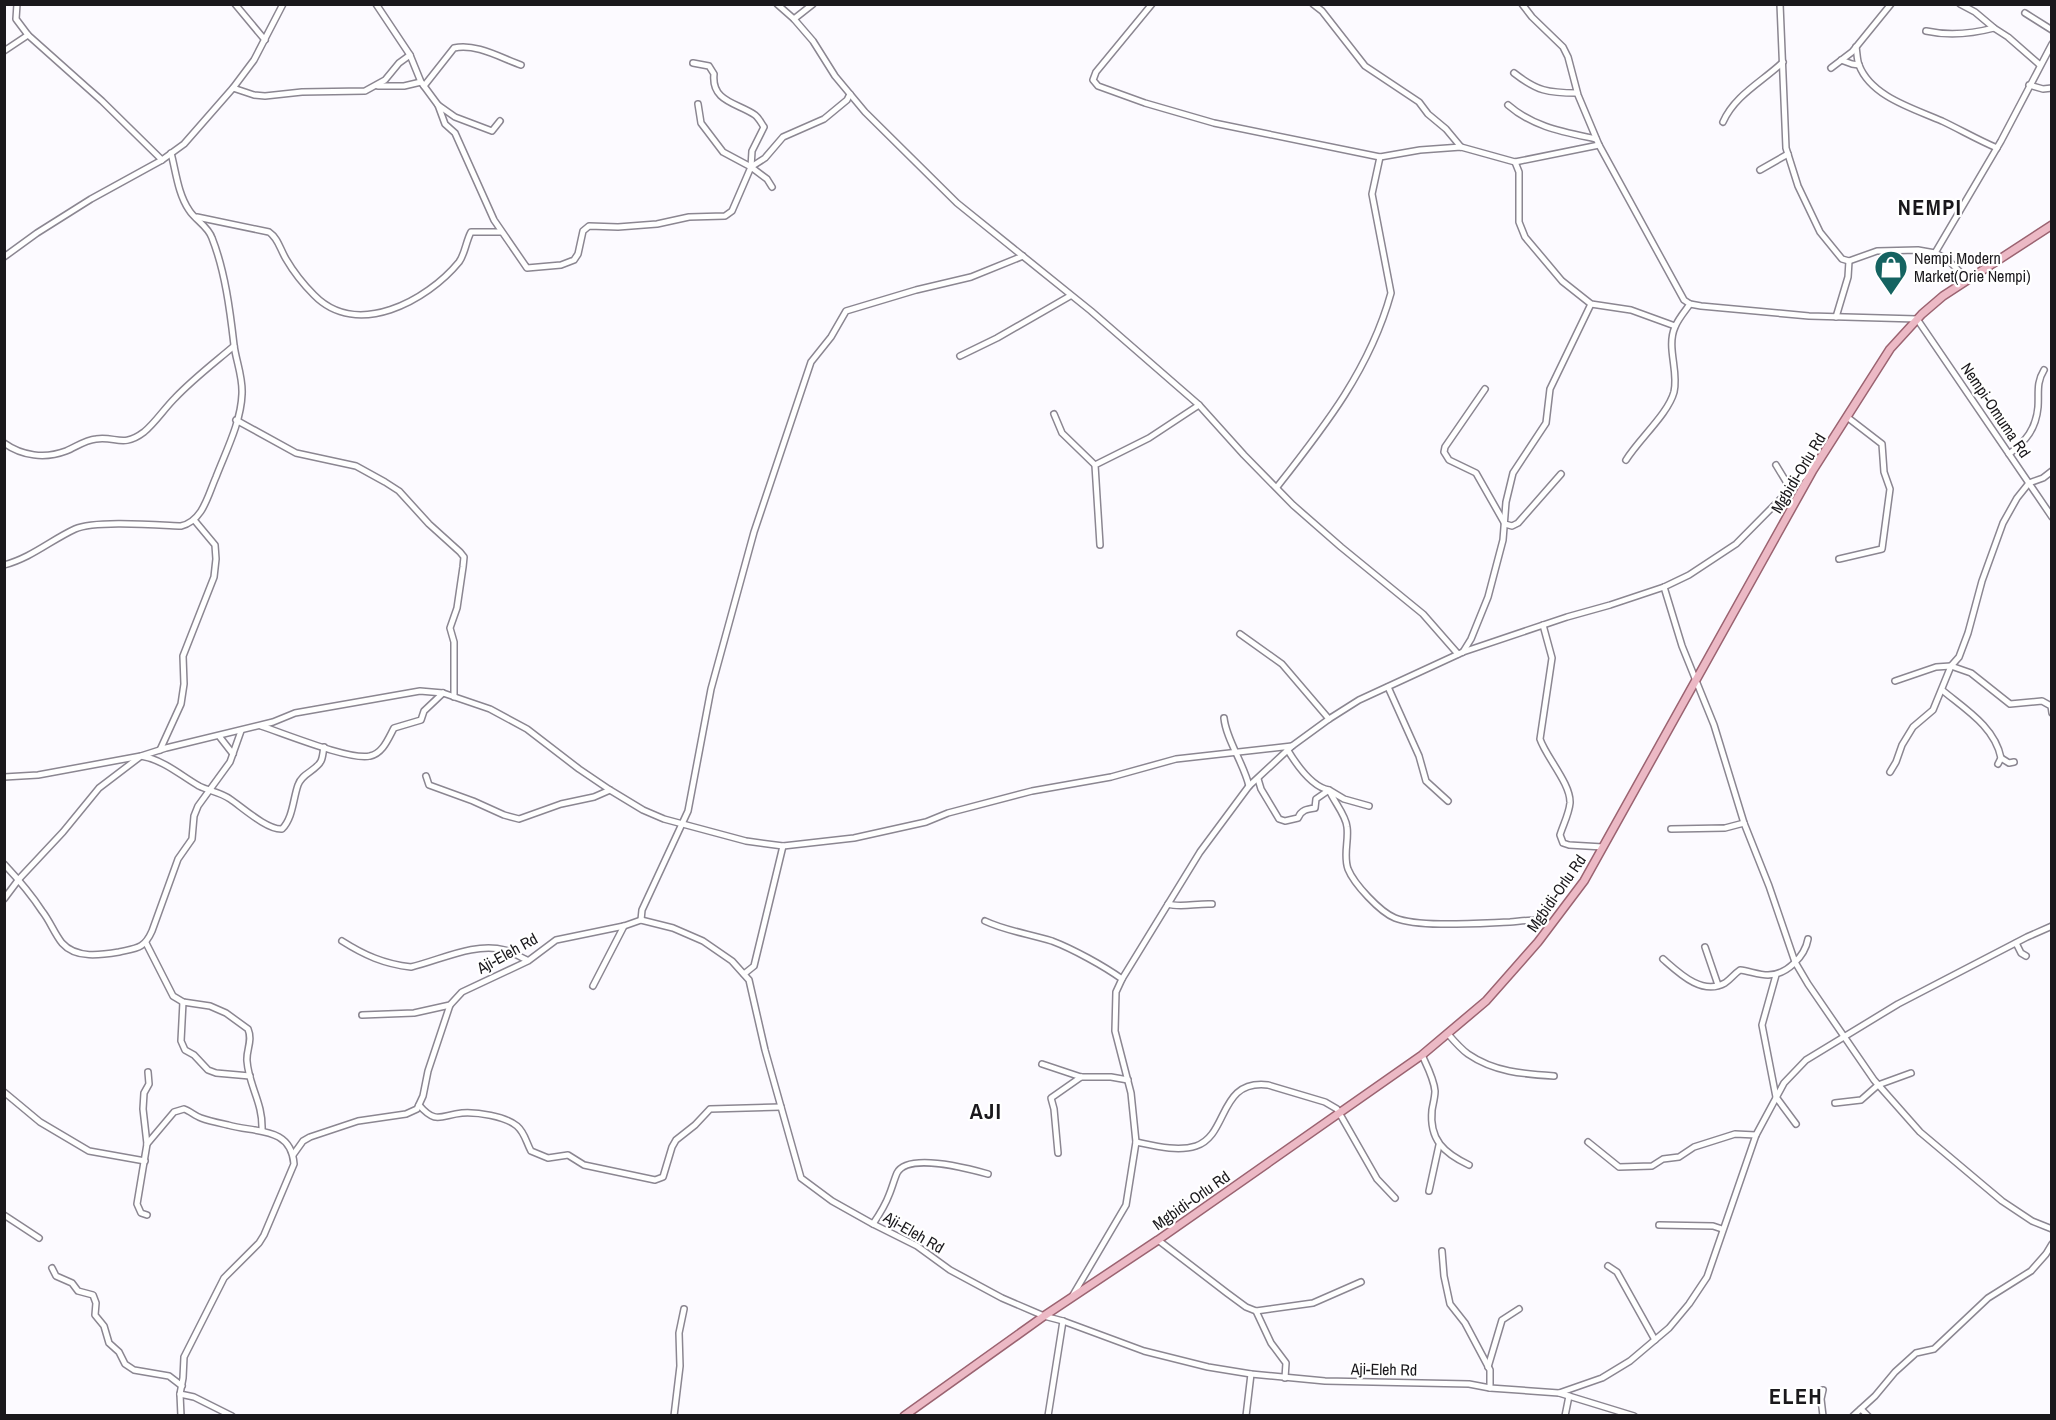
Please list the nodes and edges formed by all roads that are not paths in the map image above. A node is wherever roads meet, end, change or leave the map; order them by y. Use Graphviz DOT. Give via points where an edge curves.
graph roads {
  1 [pos="17,4"];
  2 [pos="234,4"];
  3 [pos="283,4"];
  4 [pos="376,4"];
  5 [pos="777,4"];
  6 [pos="813,4"];
  7 [pos="1152,4"];
  8 [pos="1313,4"];
  9 [pos="1522,4"];
  10 [pos="1780,4"];
  11 [pos="1891,4"];
  12 [pos="1960,4"];
  13 [pos="2025,13"];
  14 [pos="794,19"];
  15 [pos="1994,28"];
  16 [pos="2052,30"];
  17 [pos="1926,31"];
  18 [pos="28,35"];
  19 [pos="265,40"];
  20 [pos="2052,44"];
  21 [pos="1856,47"];
  22 [pos="5,52"];
  23 [pos="410,55"];
  24 [pos="1841,60"];
  25 [pos="1783,62"];
  26 [pos="693,63"];
  27 [pos="521,65"];
  28 [pos="1859,65"];
  29 [pos="2040,65"];
  30 [pos="1831,68"];
  31 [pos="1514,73"];
  32 [pos="423,84"];
  33 [pos="2029,85"];
  34 [pos="378,86"];
  35 [pos="412,86"];
  36 [pos="233,88"];
  37 [pos="2052,88"];
  38 [pos="429,92"];
  39 [pos="1577,93"];
  40 [pos="850,94"];
  41 [pos="698,104"];
  42 [pos="438,105"];
  43 [pos="1508,105"];
  44 [pos="500,121"];
  45 [pos="1723,122"];
  46 [pos="1598,142"];
  47 [pos="1461,147"];
  48 [pos="1997,148"];
  49 [pos="171,153"];
  50 [pos="1788,154"];
  51 [pos="1380,157"];
  52 [pos="162,160"];
  53 [pos="1515,162"];
  54 [pos="752,167"];
  55 [pos="1760,170"];
  56 [pos="772,187"];
  57 [pos="195,217"];
  58 [pos="2052,225"];
  59 [pos="501,232"];
  60 [pos="1935,254"];
  61 [pos="1023,256"];
  62 [pos="4,257"];
  63 [pos="1850,261"];
  64 [pos="1967,279"];
  65 [pos="1071,296"];
  66 [pos="1591,304"];
  67 [pos="1690,304"];
  68 [pos="1836,317"];
  69 [pos="1917,319"];
  70 [pos="1675,326"];
  71 [pos="234,346"];
  72 [pos="960,356"];
  73 [pos="2043,370"];
  74 [pos="1485,388"];
  75 [pos="1199,405"];
  76 [pos="1054,414"];
  77 [pos="1847,417"];
  78 [pos="237,420"];
  79 [pos="4,443"];
  80 [pos="2009,454"];
  81 [pos="1821,458"];
  82 [pos="1626,460"];
  83 [pos="1095,465"];
  84 [pos="1776,465"];
  85 [pos="2052,471"];
  86 [pos="1562,474"];
  87 [pos="2029,483"];
  88 [pos="1277,487"];
  89 [pos="1790,488"];
  90 [pos="2052,517"];
  91 [pos="195,521"];
  92 [pos="1505,524"];
  93 [pos="1100,545"];
  94 [pos="1839,560"];
  95 [pos="4,565"];
  96 [pos="1664,587"];
  97 [pos="1543,625"];
  98 [pos="1240,634"];
  99 [pos="1461,653"];
  100 [pos="1951,666"];
  101 [pos="1697,680"];
  102 [pos="1895,681"];
  103 [pos="1388,687"];
  104 [pos="1942,690"];
  105 [pos="443,693"];
  106 [pos="454,697"];
  107 [pos="2052,713"];
  108 [pos="1224,718"];
  109 [pos="1329,719"];
  110 [pos="259,726"];
  111 [pos="241,731"];
  112 [pos="219,736"];
  113 [pos="324,747"];
  114 [pos="1290,747"];
  115 [pos="160,750"];
  116 [pos="1237,752"];
  117 [pos="233,754"];
  118 [pos="141,756"];
  119 [pos="2001,758"];
  120 [pos="2014,762"];
  121 [pos="1998,764"];
  122 [pos="4,772"];
  123 [pos="1890,772"];
  124 [pos="426,776"];
  125 [pos="4,777"];
  126 [pos="14,777"];
  127 [pos="1258,779"];
  128 [pos="1249,786"];
  129 [pos="211,789"];
  130 [pos="610,790"];
  131 [pos="1329,790"];
  132 [pos="1448,801"];
  133 [pos="1369,806"];
  134 [pos="1744,823"];
  135 [pos="681,825"];
  136 [pos="1671,830"];
  137 [pos="783,846"];
  138 [pos="1603,848"];
  139 [pos="4,864"];
  140 [pos="19,879"];
  141 [pos="4,899"];
  142 [pos="1168,904"];
  143 [pos="1212,904"];
  144 [pos="641,920"];
  145 [pos="985,921"];
  146 [pos="624,926"];
  147 [pos="1550,926"];
  148 [pos="2052,926"];
  149 [pos="1808,939"];
  150 [pos="342,940"];
  151 [pos="2016,942"];
  152 [pos="146,943"];
  153 [pos="1705,947"];
  154 [pos="2026,956"];
  155 [pos="1663,959"];
  156 [pos="528,960"];
  157 [pos="1795,962"];
  158 [pos="744,974"];
  159 [pos="1776,975"];
  160 [pos="1122,979"];
  161 [pos="1718,985"];
  162 [pos="593,986"];
  163 [pos="183,1002"];
  164 [pos="450,1005"];
  165 [pos="362,1015"];
  166 [pos="1448,1034"];
  167 [pos="1845,1036"];
  168 [pos="1422,1055"];
  169 [pos="1042,1064"];
  170 [pos="148,1072"];
  171 [pos="1911,1072"];
  172 [pos="250,1076"];
  173 [pos="1554,1076"];
  174 [pos="1081,1077"];
  175 [pos="1128,1080"];
  176 [pos="1878,1085"];
  177 [pos="4,1092"];
  178 [pos="1776,1097"];
  179 [pos="1835,1103"];
  180 [pos="419,1105"];
  181 [pos="781,1107"];
  182 [pos="1340,1113"];
  183 [pos="1796,1124"];
  184 [pos="262,1130"];
  185 [pos="1756,1135"];
  186 [pos="1136,1142"];
  187 [pos="1588,1142"];
  188 [pos="147,1144"];
  189 [pos="1439,1145"];
  190 [pos="1058,1153"];
  191 [pos="293,1155"];
  192 [pos="145,1161"];
  193 [pos="1469,1165"];
  194 [pos="988,1174"];
  195 [pos="1429,1191"];
  196 [pos="1395,1198"];
  197 [pos="147,1215"];
  198 [pos="5,1217"];
  199 [pos="873,1224"];
  200 [pos="1659,1225"];
  201 [pos="1722,1229"];
  202 [pos="2052,1229"];
  203 [pos="39,1238"];
  204 [pos="1158,1240"];
  205 [pos="2052,1244"];
  206 [pos="1442,1251"];
  207 [pos="1608,1266"];
  208 [pos="52,1268"];
  209 [pos="1361,1282"];
  210 [pos="1072,1297"];
  211 [pos="684,1309"];
  212 [pos="1519,1309"];
  213 [pos="1256,1311"];
  214 [pos="1044,1316"];
  215 [pos="1063,1321"];
  216 [pos="1655,1340"];
  217 [pos="1488,1367"];
  218 [pos="1251,1374"];
  219 [pos="1286,1378"];
  220 [pos="182,1386"];
  221 [pos="1490,1388"];
  222 [pos="1823,1390"];
  223 [pos="1559,1393"];
  224 [pos="180,1394"];
  225 [pos="1569,1396"];
  226 [pos="1861,1409"];
  227 [pos="181,1416"];
  228 [pos="232,1416"];
  229 [pos="674,1416"];
  230 [pos="904,1416"];
  231 [pos="1048,1416"];
  232 [pos="1246,1416"];
  233 [pos="1565,1416"];
  234 [pos="1634,1416"];
  235 [pos="1823,1416"];
  236 [pos="1853,1416"];
  237 [pos="1868,1416"];
  1 -- 18 [label="street" via="18,23"];
  2 -- 19 [label="street"];
  3 -- 19 [label="street"];
  4 -- 23 [label="street"];
  5 -- 14 [label="street"];
  6 -- 14 [label="street"];
  7 -- 51 [label="street" via="1096,72 1093,80 1098,86 1214,123"];
  8 -- 47 [label="street" via="1365,66 1411,94"];
  9 -- 39 [label="street" via="1563,47"];
  10 -- 25 [label="street"];
  11 -- 21 [label="street"];
  12 -- 15 [label="street"];
  13 -- 16 [label="street"];
  14 -- 40 [label="street"];
  15 -- 17 [label="street" via="1955,34"];
  15 -- 29 [label="street"];
  18 -- 22 [label="street"];
  18 -- 52 [label="street"];
  19 -- 36 [label="street"];
  20 -- 29 [label="street"];
  21 -- 24 [label="street"];
  21 -- 28 [label="street"];
  23 -- 32 [label="street"];
  23 -- 34 [label="street"];
  24 -- 28 [label="street"];
  24 -- 30 [label="street"];
  25 -- 45 [label="street" via="1739,97"];
  25 -- 50 [label="street"];
  26 -- 54 [label="street" via="709,66 719,94 756,116 764,127 752,151"];
  27 -- 32 [label="street" via="462,46 454,48"];
  28 -- 48 [label="street" via="1868,79 1901,105"];
  29 -- 33 [label="street"];
  31 -- 39 [label="street" via="1550,93"];
  32 -- 35 [label="street"];
  32 -- 38 [label="street"];
  33 -- 37 [label="street"];
  33 -- 48 [label="street"];
  34 -- 35 [label="street"];
  34 -- 36 [label="street" via="365,91 265,96"];
  35 -- 38 [label="street"];
  36 -- 49 [label="street" via="184,144"];
  38 -- 42 [label="street"];
  39 -- 46 [label="street"];
  40 -- 54 [label="street" via="825,119 783,137"];
  40 -- 61 [label="street" via="957,203"];
  41 -- 54 [label="street" via="701,123 723,152"];
  42 -- 44 [label="street" via="456,117 492,131"];
  42 -- 59 [label="street"];
  43 -- 46 [label="street" via="1537,124"];
  46 -- 53 [label="street"];
  46 -- 67 [label="street" via="1684,300"];
  47 -- 51 [label="street"];
  47 -- 53 [label="street"];
  48 -- 60 [label="street"];
  49 -- 52 [label="street"];
  49 -- 57 [label="street" via="183,198"];
  50 -- 55 [label="street"];
  50 -- 63 [label="street" via="1820,232 1842,259"];
  51 -- 88 [label="street" via="1372,194 1391,293 1387,307 1363,367 1331,419"];
  52 -- 62 [label="street" via="91,199"];
  53 -- 66 [label="street" via="1519,172 1519,222 1526,237 1562,281"];
  54 -- 56 [label="street"];
  54 -- 59 [label="street" via="727,215 657,224 589,226 583,231 576,258 561,266 527,268"];
  57 -- 59 [label="street" via="269,232 313,294 341,311 367,315 392,310 445,277 461,259 471,232"];
  57 -- 71 [label="street" via="212,235"];
  58 -- 64 [label="main road, Mgbidi-Orlu Rd"];
  60 -- 63 [label="street" via="1895,249"];
  60 -- 64 [label="street" via="1950,261"];
  61 -- 65 [label="street"];
  61 -- 135 [label="street" via="971,277 846,311 811,362 754,532 711,689 688,811"];
  63 -- 68 [label="street"];
  64 -- 69 [label="main road, Mgbidi-Orlu Rd"];
  65 -- 72 [label="street"];
  65 -- 75 [label="street"];
  66 -- 70 [label="street" via="1631,310"];
  66 -- 92 [label="street" via="1550,389 1546,423 1513,472"];
  67 -- 68 [label="street"];
  67 -- 70 [label="street"];
  68 -- 69 [label="street"];
  69 -- 77 [label="main road, Mgbidi-Orlu Rd" via="1890,349"];
  69 -- 80 [label="street, Nempi-Omuma Rd"];
  70 -- 82 [label="street" via="1674,390 1662,414"];
  71 -- 78 [label="street" via="242,395"];
  71 -- 79 [label="street" via="131,440 91,440 45,456 19,452"];
  73 -- 80 [label="street" via="2033,431"];
  74 -- 92 [label="street" via="1444,453 1449,460 1476,473"];
  75 -- 83 [label="street" via="1149,438"];
  75 -- 88 [label="street"];
  76 -- 83 [label="street" via="1062,433"];
  77 -- 81 [label="main road, Mgbidi-Orlu Rd"];
  77 -- 94 [label="street" via="1881,444 1890,489 1882,549"];
  78 -- 91 [label="street"];
  78 -- 106 [label="street" via="296,453 356,465 378,478 399,491 464,557 450,628 454,642"];
  80 -- 87 [label="street, Nempi-Omuma Rd"];
  81 -- 89 [label="street"];
  81 -- 101 [label="main road, Mgbidi-Orlu Rd"];
  83 -- 93 [label="street"];
  84 -- 89 [label="street"];
  85 -- 87 [label="street"];
  86 -- 92 [label="street" via="1518,523"];
  87 -- 90 [label="street, Nempi-Omuma Rd"];
  87 -- 100 [label="street" via="2003,523 1968,633"];
  88 -- 99 [label="street" via="1341,547 1423,614"];
  89 -- 96 [label="street" via="1736,544"];
  91 -- 95 [label="street" via="182,526 76,528 17,562"];
  91 -- 115 [label="street" via="215,545 214,577 183,656 181,704"];
  92 -- 99 [label="street" via="1488,597"];
  96 -- 97 [label="street"];
  96 -- 101 [label="street"];
  97 -- 99 [label="street"];
  97 -- 138 [label="street" via="1552,658 1540,739 1570,799 1560,835 1563,843 1569,845"];
  98 -- 109 [label="street" via="1282,664"];
  99 -- 103 [label="street"];
  100 -- 102 [label="street"];
  100 -- 104 [label="street"];
  100 -- 107 [label="street" via="1971,673 2010,704 2042,701 2051,706"];
  101 -- 134 [label="street"];
  101 -- 138 [label="main road, Mgbidi-Orlu Rd"];
  103 -- 109 [label="street"];
  103 -- 132 [label="street" via="1426,781"];
  104 -- 119 [label="street" via="1983,723 1999,746"];
  104 -- 123 [label="street" via="1933,710 1907,736"];
  105 -- 106 [label="street"];
  105 -- 110 [label="street" via="420,692 334,706 295,713"];
  105 -- 113 [label="street" via="424,711 421,720 394,728 377,753 352,756"];
  106 -- 130 [label="street" via="490,709 527,729"];
  108 -- 116 [label="street"];
  109 -- 114 [label="street"];
  110 -- 111 [label="street"];
  110 -- 113 [label="street"];
  111 -- 112 [label="street"];
  111 -- 117 [label="street"];
  112 -- 115 [label="street"];
  112 -- 117 [label="street"];
  113 -- 129 [label="street" via="321,762 298,785 282,829 271,828"];
  114 -- 116 [label="street"];
  114 -- 127 [label="street"];
  114 -- 131 [label="street" via="1298,768 1321,789"];
  115 -- 118 [label="street"];
  116 -- 128 [label="street"];
  116 -- 137 [label="street" via="1176,759 1111,777 1032,791 854,838"];
  117 -- 129 [label="street"];
  118 -- 126 [label="street"];
  118 -- 129 [label="street"];
  118 -- 140 [label="street" via="99,788"];
  119 -- 120 [label="street"];
  119 -- 121 [label="street"];
  122 -- 126 [label="street"];
  124 -- 130 [label="street" via="429,785 519,819"];
  125 -- 126 [label="street"];
  127 -- 128 [label="street"];
  127 -- 131 [label="street" via="1279,819 1285,821 1315,808 1316,799"];
  128 -- 142 [label="street" via="1200,852"];
  129 -- 152 [label="street" via="198,806 192,839 178,859"];
  130 -- 135 [label="street" via="643,810"];
  131 -- 133 [label="street"];
  131 -- 147 [label="street" via="1347,827 1348,868 1374,902 1393,918 1425,923 1533,920"];
  134 -- 136 [label="street" via="1725,828"];
  134 -- 157 [label="street"];
  135 -- 137 [label="street"];
  135 -- 144 [label="street"];
  137 -- 158 [label="street" via="754,966"];
  138 -- 147 [label="main road, Mgbidi-Orlu Rd"];
  139 -- 140 [label="street"];
  140 -- 141 [label="street"];
  140 -- 152 [label="street" via="66,947 102,955"];
  142 -- 143 [label="street"];
  142 -- 160 [label="street"];
  144 -- 146 [label="street, Aji-Eleh Rd"];
  144 -- 158 [label="street, Aji-Eleh Rd" via="703,941"];
  145 -- 160 [label="street" via="1054,942"];
  146 -- 156 [label="street, Aji-Eleh Rd" via="556,940"];
  146 -- 162 [label="street"];
  147 -- 166 [label="main road, Mgbidi-Orlu Rd" via="1486,1001"];
  148 -- 151 [label="street"];
  149 -- 157 [label="street" via="1804,953"];
  150 -- 156 [label="street" via="371,958 402,966 475,950 507,951"];
  151 -- 154 [label="street"];
  151 -- 167 [label="street"];
  152 -- 163 [label="street" via="173,996"];
  153 -- 161 [label="street"];
  155 -- 161 [label="street" via="1693,982"];
  156 -- 164 [label="street, Aji-Eleh Rd" via="462,992"];
  157 -- 159 [label="street"];
  157 -- 167 [label="street"];
  158 -- 181 [label="street, Aji-Eleh Rd" via="749,980"];
  159 -- 161 [label="street" via="1740,970"];
  159 -- 178 [label="street" via="1762,1025"];
  160 -- 175 [label="street" via="1116,992 1114,1031"];
  163 -- 172 [label="street" via="210,1006 248,1029"];
  163 -- 172 [label="street" via="181,1041 185,1050 208,1070"];
  164 -- 165 [label="street, Aji-Eleh Rd"];
  164 -- 180 [label="street"];
  166 -- 168 [label="main road, Mgbidi-Orlu Rd"];
  166 -- 173 [label="street" via="1467,1054 1487,1064 1510,1072"];
  167 -- 176 [label="street"];
  167 -- 178 [label="street" via="1806,1060"];
  168 -- 182 [label="main road, Mgbidi-Orlu Rd"];
  168 -- 189 [label="street" via="1435,1092 1433,1128"];
  169 -- 174 [label="street"];
  170 -- 188 [label="street" via="143,1109"];
  171 -- 176 [label="street"];
  172 -- 184 [label="street" via="261,1106"];
  174 -- 175 [label="street"];
  174 -- 190 [label="street" via="1051,1098"];
  175 -- 186 [label="street"];
  176 -- 179 [label="street" via="1861,1100"];
  176 -- 202 [label="street" via="1920,1132 2002,1201"];
  177 -- 192 [label="street" via="40,1122 89,1151"];
  178 -- 183 [label="street"];
  178 -- 185 [label="street"];
  180 -- 181 [label="street" via="436,1118 464,1113 506,1120 520,1128 531,1151 544,1157 568,1155 584,1165 655,1180 663,1177 676,1140 710,1109"];
  180 -- 191 [label="street" via="406,1114 358,1121 310,1137"];
  181 -- 199 [label="street, Aji-Eleh Rd" via="801,1178"];
  182 -- 186 [label="street" via="1325,1102 1259,1084 1237,1092 1211,1136 1196,1146 1176,1148"];
  182 -- 196 [label="street" via="1377,1179"];
  182 -- 204 [label="main road, Mgbidi-Orlu Rd"];
  184 -- 188 [label="street" via="201,1118 184,1109 174,1112"];
  184 -- 191 [label="street" via="285,1142"];
  185 -- 187 [label="street" via="1735,1134 1652,1166 1619,1167"];
  185 -- 201 [label="street"];
  186 -- 210 [label="street" via="1126,1205"];
  188 -- 192 [label="street"];
  189 -- 193 [label="street"];
  189 -- 195 [label="street"];
  191 -- 220 [label="street" via="294,1164 264,1235 224,1278 184,1357"];
  192 -- 197 [label="street" via="136,1204"];
  194 -- 199 [label="street" via="937,1162 900,1169"];
  198 -- 203 [label="street"];
  199 -- 214 [label="street, Aji-Eleh Rd" via="1002,1298"];
  200 -- 201 [label="street"];
  201 -- 216 [label="street" via="1707,1277 1689,1304"];
  204 -- 210 [label="main road, Mgbidi-Orlu Rd"];
  204 -- 213 [label="street"];
  205 -- 226 [label="street" via="2031,1271 1988,1298 1934,1349 1916,1353"];
  206 -- 217 [label="street" via="1450,1304 1465,1323"];
  207 -- 216 [label="street" via="1617,1272"];
  208 -- 220 [label="street" via="56,1276 72,1283 78,1291 93,1295 95,1315 125,1364 134,1370 169,1376"];
  209 -- 213 [label="street" via="1312,1303"];
  210 -- 214 [label="main road, Mgbidi-Orlu Rd"];
  211 -- 229 [label="street"];
  212 -- 217 [label="street" via="1502,1320"];
  213 -- 219 [label="street" via="1286,1363"];
  214 -- 215 [label="street, Aji-Eleh Rd"];
  214 -- 230 [label="main road, Mgbidi-Orlu Rd"];
  215 -- 218 [label="street, Aji-Eleh Rd" via="1144,1351"];
  215 -- 231 [label="street"];
  216 -- 223 [label="street" via="1602,1378"];
  217 -- 221 [label="street"];
  218 -- 219 [label="street, Aji-Eleh Rd"];
  218 -- 232 [label="street"];
  219 -- 221 [label="street, Aji-Eleh Rd"];
  220 -- 224 [label="street"];
  221 -- 223 [label="street, Aji-Eleh Rd"];
  222 -- 235 [label="street"];
  223 -- 225 [label="street, Aji-Eleh Rd"];
  224 -- 227 [label="street"];
  224 -- 228 [label="street"];
  225 -- 233 [label="street"];
  225 -- 234 [label="street, Aji-Eleh Rd"];
  226 -- 236 [label="street"];
  226 -- 237 [label="street"];
}
